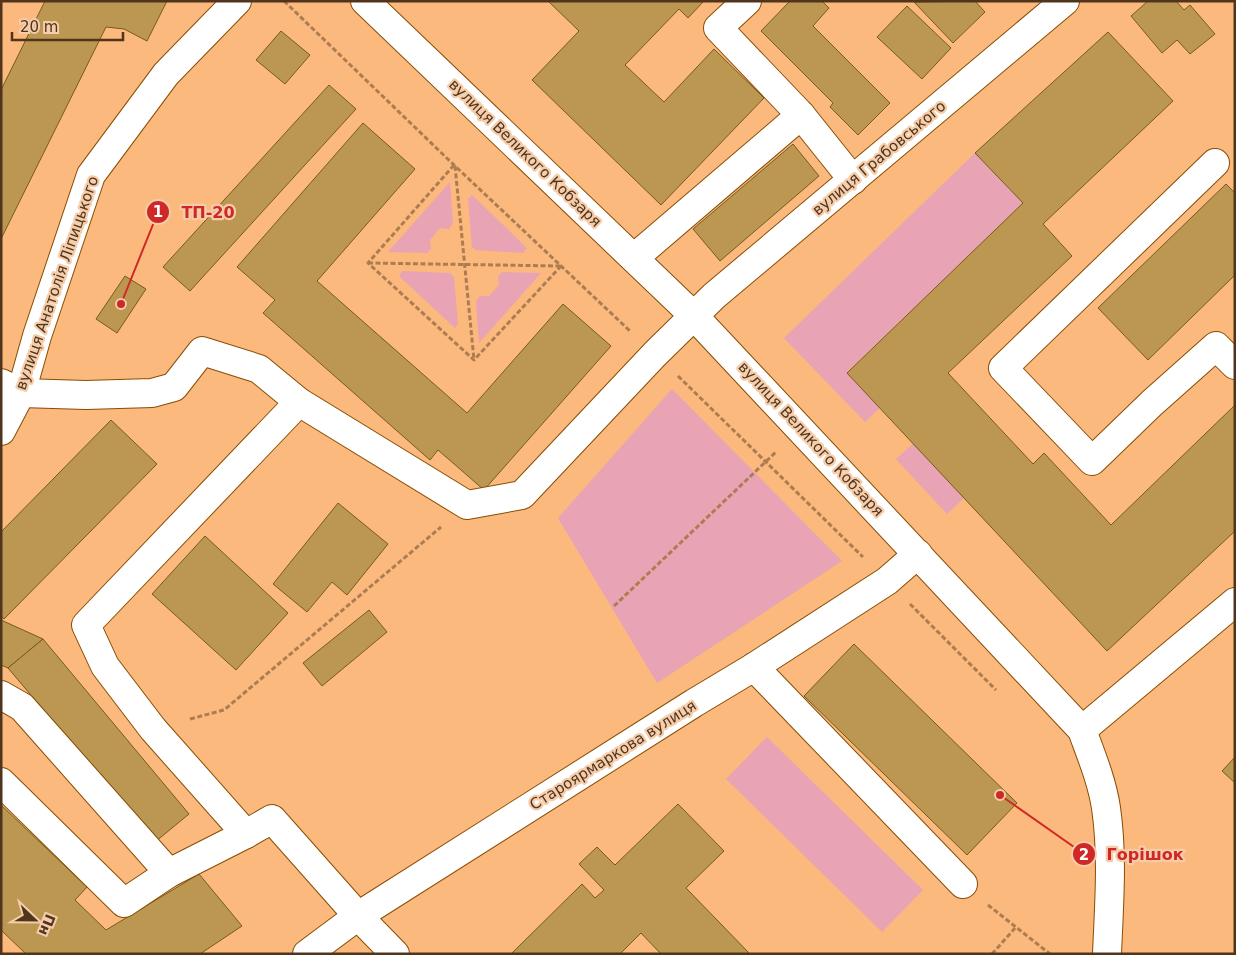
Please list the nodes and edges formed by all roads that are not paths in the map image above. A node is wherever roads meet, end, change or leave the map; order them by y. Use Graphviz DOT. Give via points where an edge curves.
graph roads {
  1 [pos="237,1"];
  2 [pos="365,1"];
  3 [pos="747,1"];
  4 [pos="1065,1"];
  5 [pos="801,115"];
  6 [pos="1215,163"];
  7 [pos="853,180"];
  8 [pos="634,258"];
  9 [pos="694,316"];
  10 [pos="1235,365"];
  11 [pos="11,388"];
  12 [pos="299,402"];
  13 [pos="1,432"];
  14 [pos="918,554"];
  15 [pos="1235,602"];
  16 [pos="754,667"];
  17 [pos="1,695"];
  18 [pos="1082,730"];
  19 [pos="1,782"];
  20 [pos="246,834"];
  21 [pos="169,873"];
  22 [pos="963,884"];
  23 [pos="358,916"];
  24 [pos="307,954"];
  25 [pos="394,954"];
  26 [pos="1107,954"];
  1 -- 11 [label="street, вулиця Анатолія Ліпицького" via="166,74 91,175 37,336"];
  2 -- 8 [label="street, вулиця Великого Кобзаря"];
  3 -- 5 [label="street" via="718,28"];
  4 -- 7 [label="street, вулиця Грабовського"];
  5 -- 7 [label="street"];
  5 -- 8 [label="street"];
  6 -- 10 [label="street" via="1003,368 1092,461 1216,346"];
  7 -- 9 [label="street, вулиця Грабовського"];
  8 -- 9 [label="street, вулиця Великого Кобзаря"];
  9 -- 12 [label="street, вулиця Грабовського" via="522,495 468,505"];
  9 -- 14 [label="street, вулиця Великого Кобзаря"];
  11 -- 12 [label="street" via="86,395 152,394 174,387 202,351 259,369"];
  11 -- 13 [label="street, вулиця Анатолія Ліпицького"];
  12 -- 20 [label="street" via="86,625 105,666 153,729"];
  14 -- 16 [label="street, Староярмаркова вулиця" via="887,581"];
  14 -- 18 [label="street, вулиця Великого Кобзаря"];
  15 -- 18 [label="street"];
  16 -- 22 [label="street"];
  16 -- 23 [label="street, Староярмаркова вулиця"];
  17 -- 21 [label="street" via="22,707"];
  18 -- 26 [label="street, вулиця Великого Кобзаря" via="1106,807 1110,871"];
  19 -- 21 [label="street" via="124,903"];
  20 -- 21 [label="street"];
  20 -- 23 [label="street" via="272,819"];
  23 -- 24 [label="street, Староярмаркова вулиця"];
  23 -- 25 [label="street"];
}
